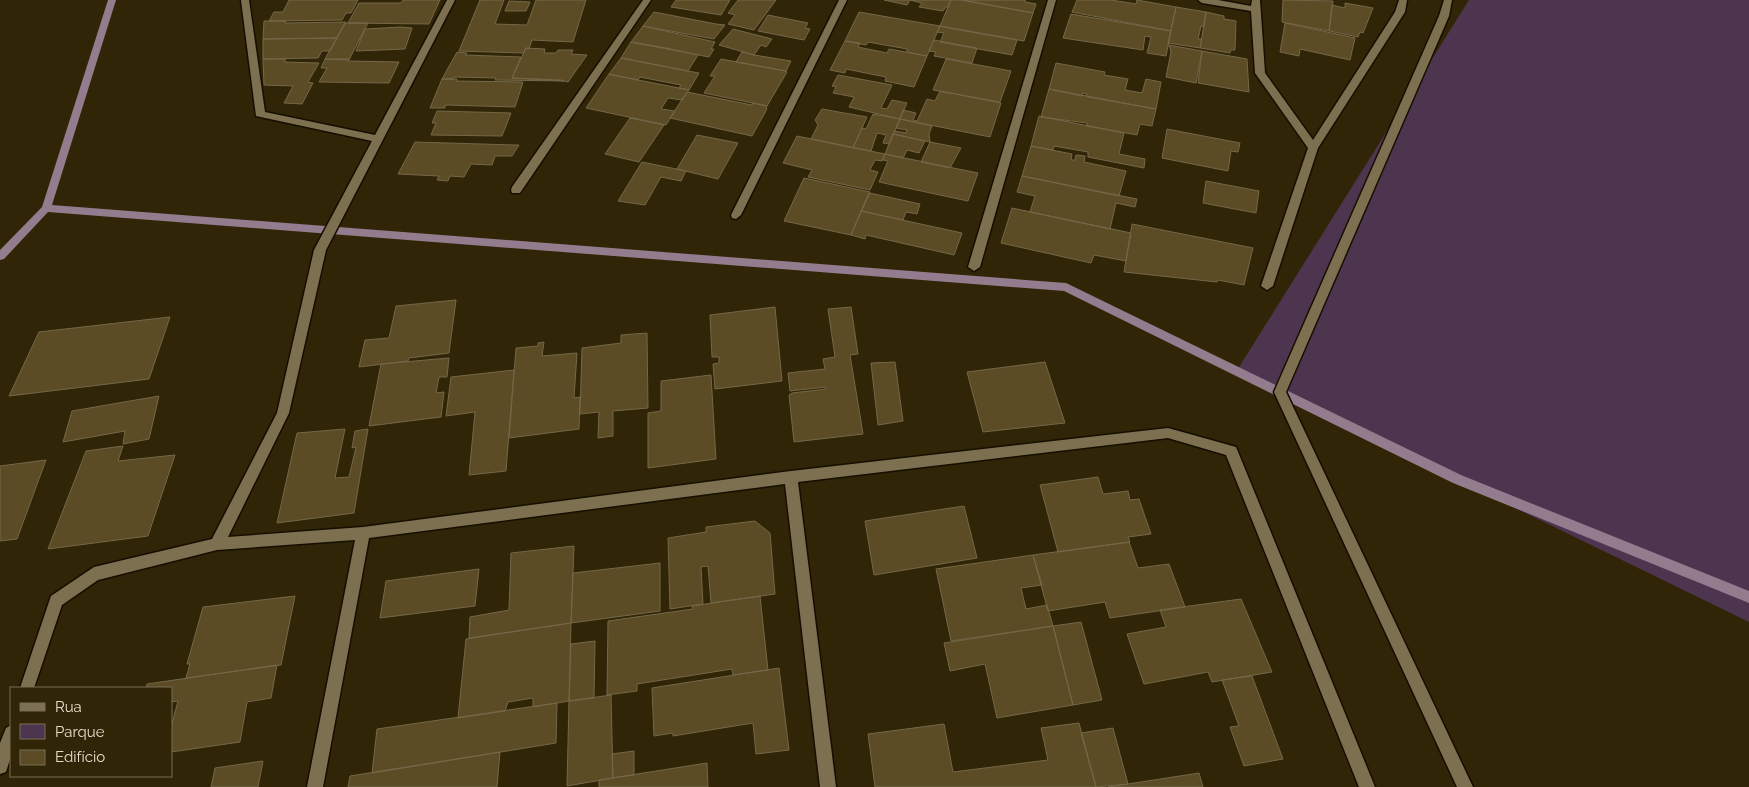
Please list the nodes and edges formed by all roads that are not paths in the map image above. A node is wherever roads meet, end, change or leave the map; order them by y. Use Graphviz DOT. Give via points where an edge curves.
graph roads {
  1 [pos="246,0"];
  2 [pos="451,0"];
  3 [pos="647,0"];
  4 [pos="843,0"];
  5 [pos="1052,0"];
  6 [pos="1202,0"];
  7 [pos="1403,0"];
  8 [pos="1448,0"];
  9 [pos="1255,4"];
  10 [pos="379,138"];
  11 [pos="1313,148"];
  12 [pos="516,190"];
  13 [pos="736,215"];
  14 [pos="974,267"];
  15 [pos="1267,286"];
  16 [pos="791,477"];
  17 [pos="363,533"];
  18 [pos="217,544"];
  19 [pos="26,687"];
  20 [pos="10,736"];
  21 [pos="0,766"];
  22 [pos="315,787"];
  23 [pos="828,787"];
  24 [pos="1367,787"];
  25 [pos="1465,787"];
  1 -- 10 [label="street" via="260,114"];
  2 -- 10 [label="street"];
  3 -- 12 [label="street"];
  4 -- 13 [label="street"];
  5 -- 14 [label="street"];
  6 -- 9 [label="street"];
  7 -- 11 [label="street" via="1400,12"];
  8 -- 25 [label="street" via="1444,16 1280,392"];
  9 -- 11 [label="street" via="1260,73"];
  10 -- 18 [label="street" via="320,250 283,413"];
  11 -- 15 [label="street"];
  16 -- 17 [label="street"];
  16 -- 23 [label="street"];
  16 -- 24 [label="street" via="1168,433 1231,451"];
  17 -- 18 [label="street"];
  17 -- 22 [label="street"];
  18 -- 19 [label="street" via="94,574 56,601"];
  20 -- 21 [label="street"];
}
